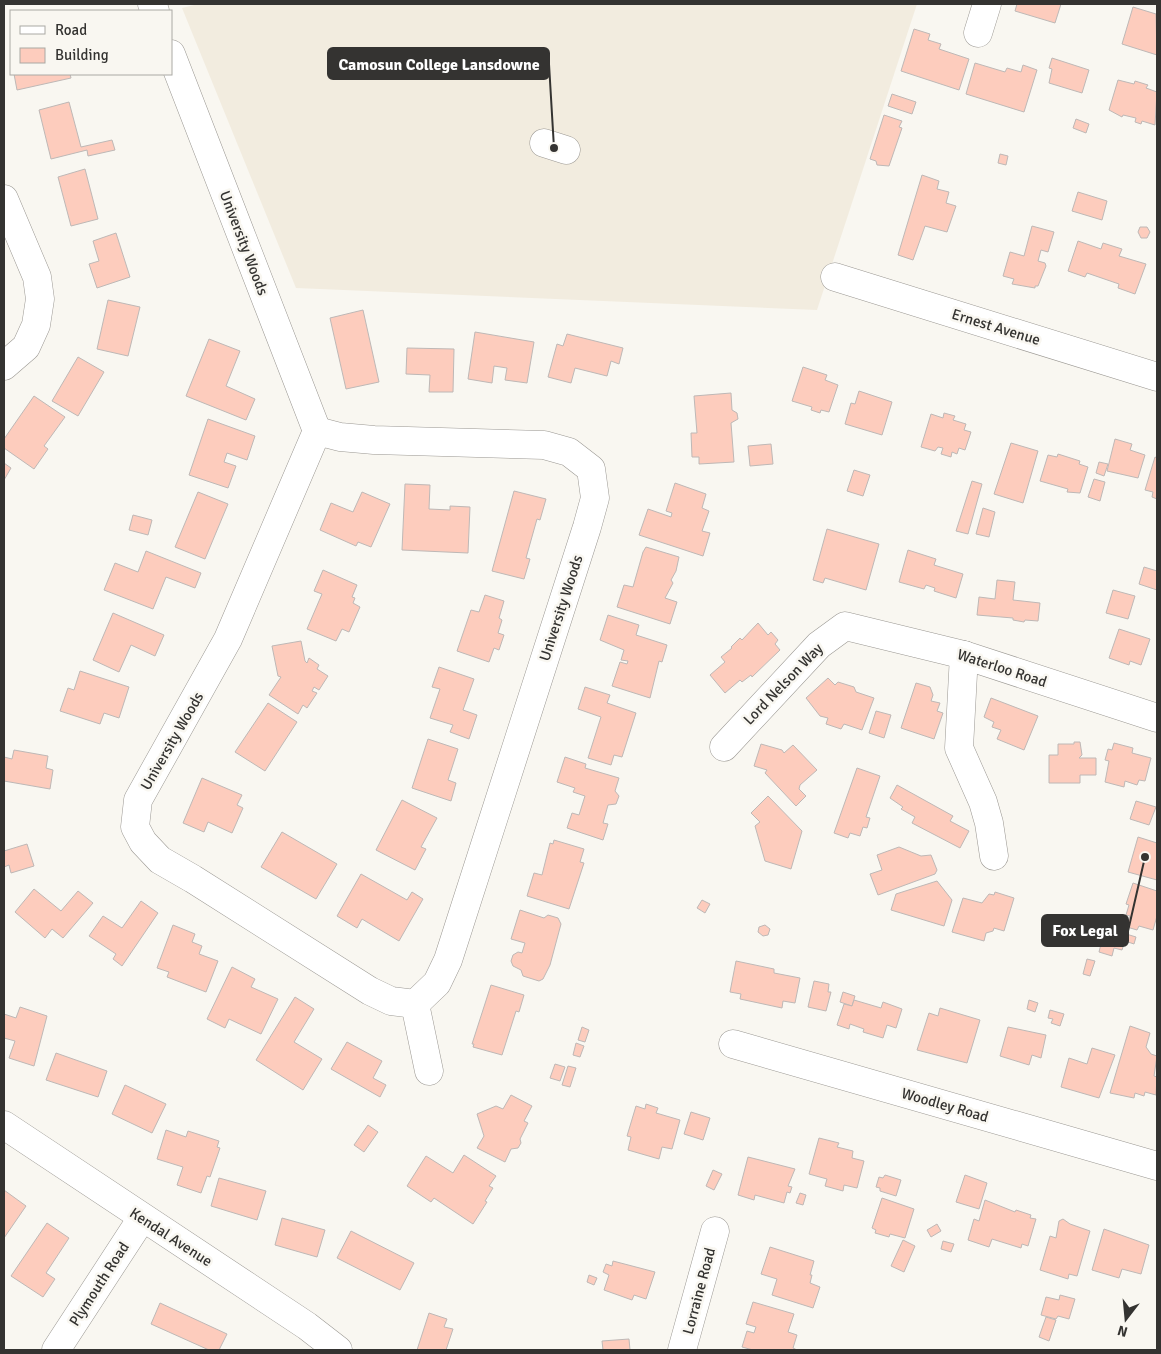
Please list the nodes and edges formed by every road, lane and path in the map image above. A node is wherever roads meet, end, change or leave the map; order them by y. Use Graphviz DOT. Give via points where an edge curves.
graph roads {
  1 [pos="987,4"];
  2 [pos="978,33"];
  3 [pos="172,57"];
  4 [pos="4,199"];
  5 [pos="835,277"];
  6 [pos="4,366"];
  7 [pos="1157,378"];
  8 [pos="317,431"];
  9 [pos="845,626"];
  10 [pos="964,655"];
  11 [pos="1157,718"];
  12 [pos="724,747"];
  13 [pos="994,856"];
  14 [pos="416,1004"];
  15 [pos="733,1044"];
  16 [pos="429,1072"];
  17 [pos="4,1125"];
  18 [pos="1157,1166"];
  19 [pos="142,1218"];
  20 [pos="715,1231"];
  21 [pos="56,1350"];
  22 [pos="338,1350"];
  23 [pos="682,1350"];
  1 -- 2 [label="street"];
  3 -- 8 [label="street, University Woods"];
  4 -- 6 [label="street" via="37,277 40,299 36,325 26,347"];
  5 -- 7 [label="street, Ernest Avenue"];
  8 -- 14 [label="street, University Woods" via="228,640 138,800 135,827 143,842 160,860 370,991 391,1001"];
  8 -- 14 [label="street, University Woods" via="374,440 544,445 568,452 591,469 595,498 588,527 448,960 437,983"];
  9 -- 10 [label="street, Waterloo Road"];
  9 -- 12 [label="street, Lord Nelson Way" via="819,645"];
  10 -- 11 [label="street, Waterloo Road"];
  10 -- 13 [label="street" via="959,748 983,802"];
  14 -- 16 [label="street"];
  15 -- 18 [label="street, Woodley Road"];
  17 -- 19 [label="street, Kendal Avenue"];
  19 -- 21 [label="street, Plymouth Road"];
  19 -- 22 [label="street, Kendal Avenue" via="307,1326"];
  20 -- 23 [label="street, Lorraine Road"];
}
